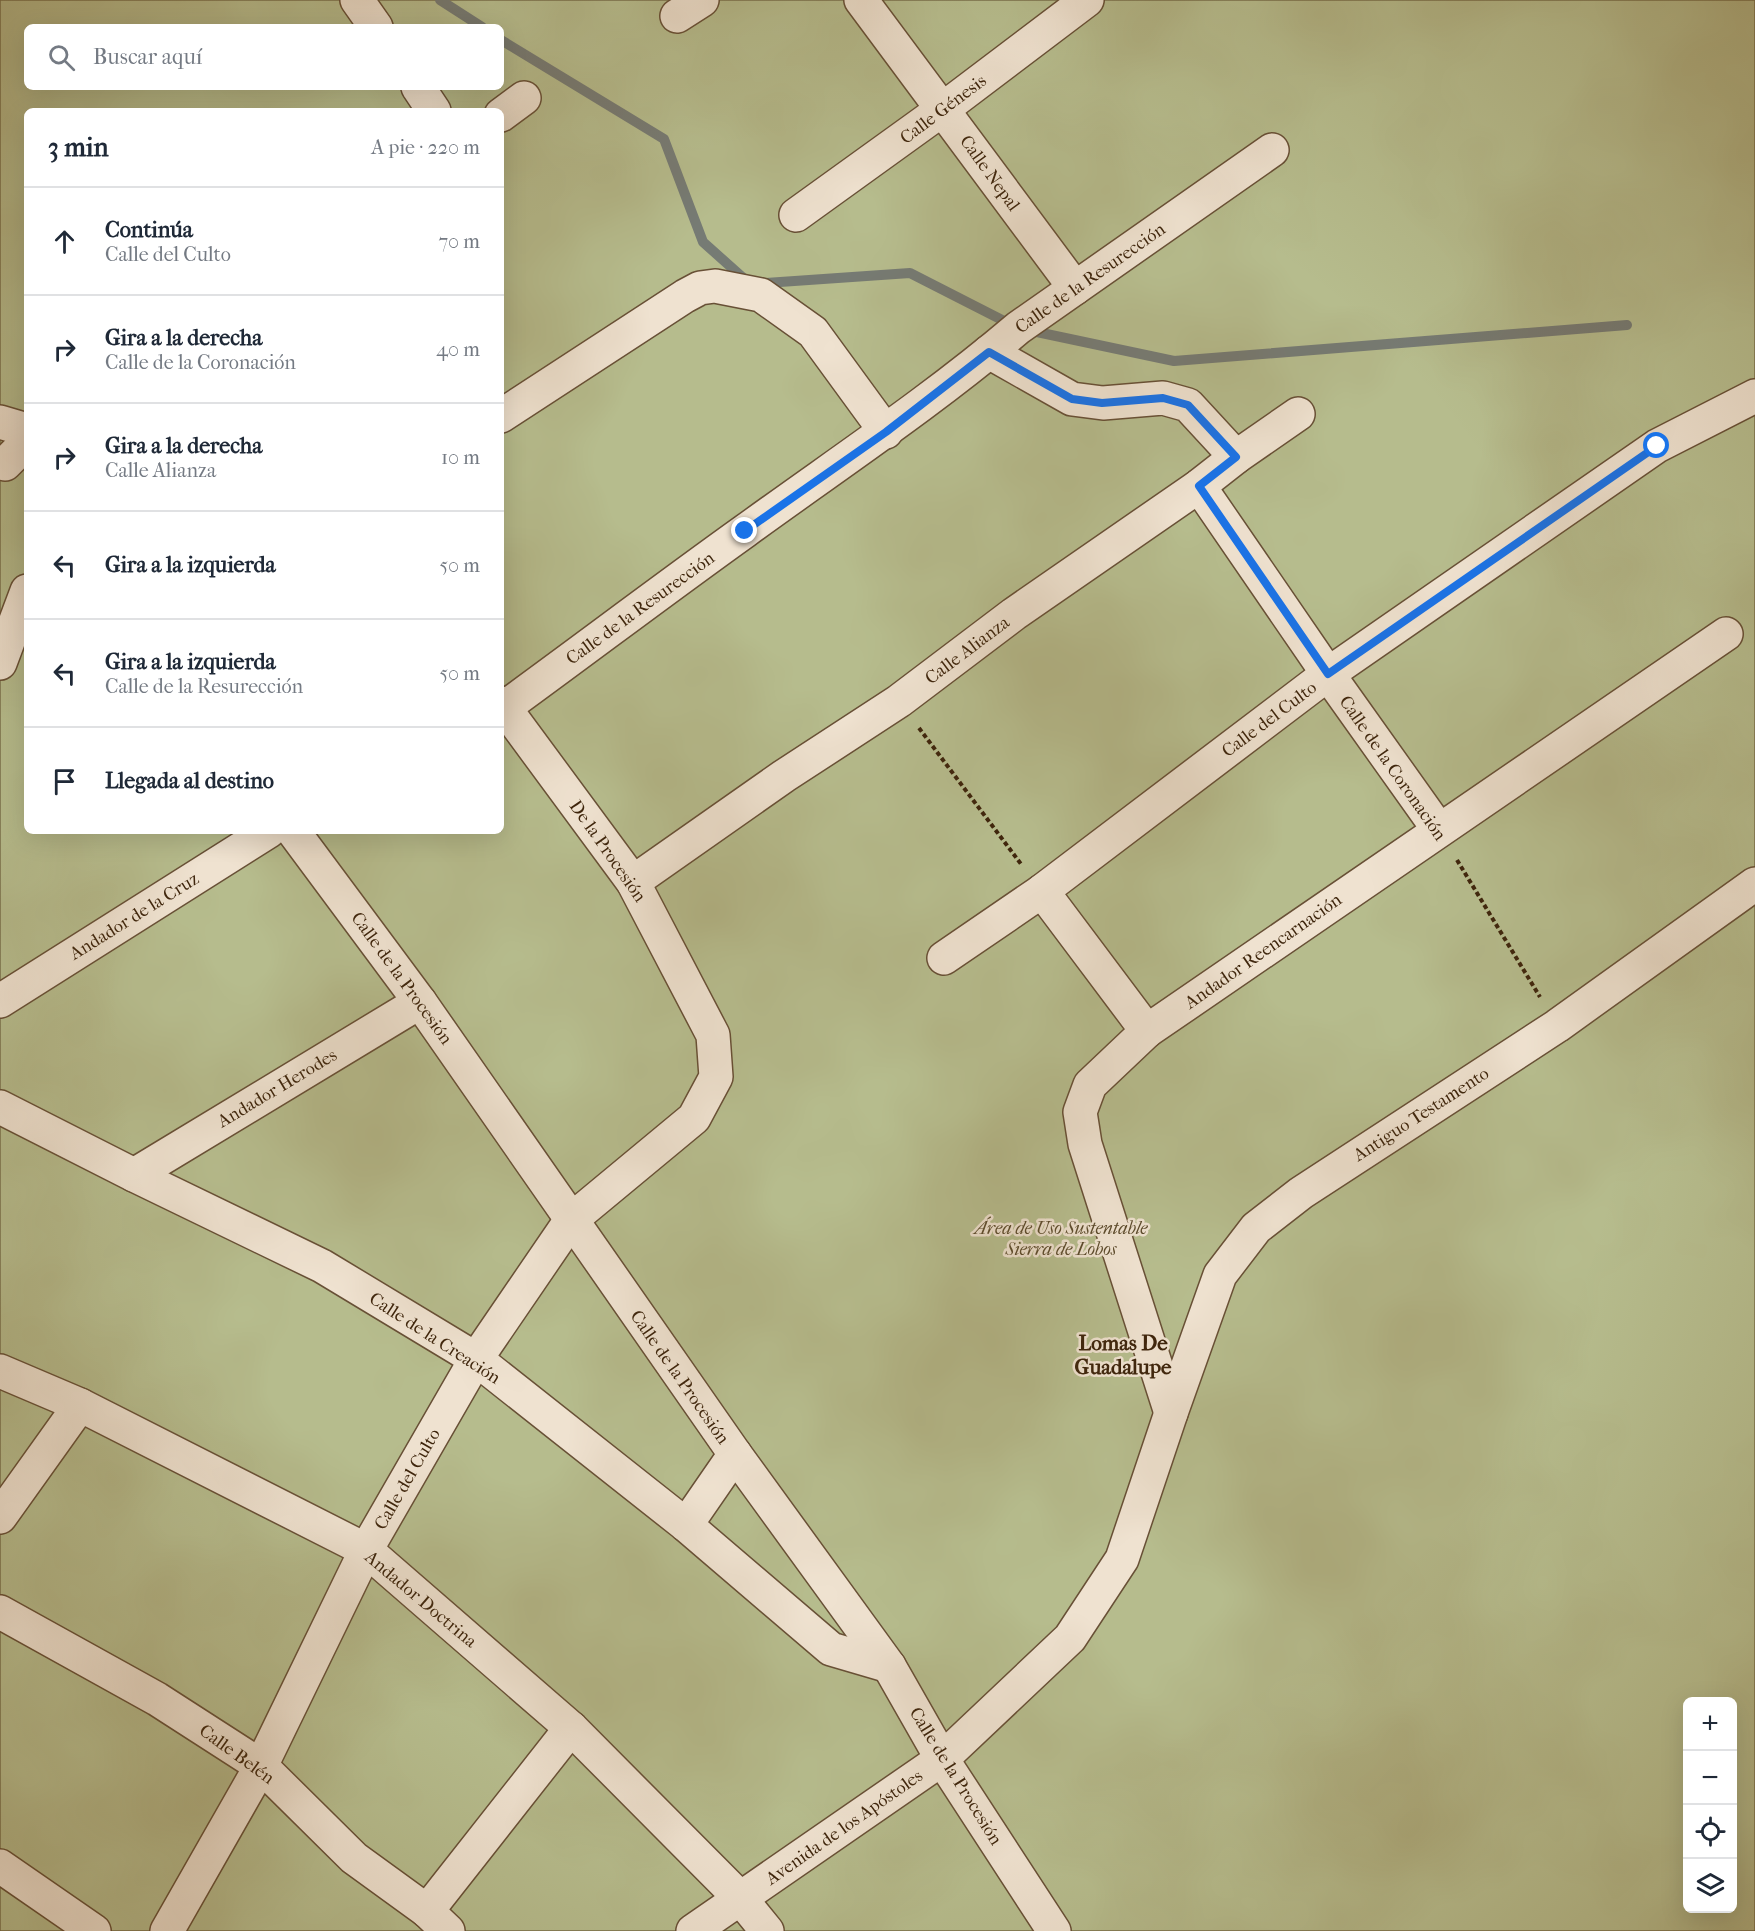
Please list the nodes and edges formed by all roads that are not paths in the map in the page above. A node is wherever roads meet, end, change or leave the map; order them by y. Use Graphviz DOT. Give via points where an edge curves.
graph roads {
  1 [pos="357,0"];
  2 [pos="861,0"];
  3 [pos="1087,0"];
  4 [pos="374,24"];
  5 [pos="419,90"];
  6 [pos="432,108"];
  7 [pos="944,109"];
  8 [pos="1272,150"];
  9 [pos="796,215"];
  10 [pos="1075,288"];
  11 [pos="989,352"];
  12 [pos="1755,396"];
  13 [pos="504,414"];
  14 [pos="1298,414"];
  15 [pos="0,422"];
  16 [pos="24,429"];
  17 [pos="886,432"];
  18 [pos="1236,457"];
  19 [pos="1199,486"];
  20 [pos="24,599"];
  21 [pos="1726,634"];
  22 [pos="0,663"];
  23 [pos="1328,674"];
  24 [pos="504,705"];
  25 [pos="504,707"];
  26 [pos="1439,830"];
  27 [pos="263,834"];
  28 [pos="295,834"];
  29 [pos="633,882"];
  30 [pos="1755,884"];
  31 [pos="1042,891"];
  32 [pos="944,958"];
  33 [pos="0,1001"];
  34 [pos="420,1002"];
  35 [pos="1147,1031"];
  36 [pos="716,1077"];
  37 [pos="0,1107"];
  38 [pos="134,1175"];
  39 [pos="571,1220"];
  40 [pos="476,1359"];
  41 [pos="0,1371"];
  42 [pos="80,1405"];
  43 [pos="1171,1413"];
  44 [pos="735,1455"];
  45 [pos="0,1516"];
  46 [pos="686,1525"];
  47 [pos="366,1550"];
  48 [pos="0,1612"];
  49 [pos="889,1666"];
  50 [pos="571,1728"];
  51 [pos="942,1759"];
  52 [pos="261,1766"];
  53 [pos="0,1866"];
  54 [pos="741,1899"];
  55 [pos="438,1921"];
  56 [pos="94,1931"];
  57 [pos="167,1931"];
  58 [pos="693,1931"];
  59 [pos="767,1931"];
  60 [pos="1054,1931"];
  1 -- 4 [label="street"];
  2 -- 7 [label="street, Calle Nepal"];
  3 -- 7 [label="street, Calle Génesis"];
  5 -- 6 [label="street"];
  7 -- 9 [label="street, Calle Génesis"];
  7 -- 10 [label="street, Calle Nepal"];
  8 -- 10 [label="street, Calle de la Resurección"];
  10 -- 11 [label="street, Calle de la Resurección"];
  11 -- 17 [label="street, Calle de la Resurección"];
  11 -- 18 [label="street" via="1072,399 1102,403 1163,398 1188,405"];
  12 -- 23 [label="street, Calle del Culto" via="1657,446"];
  13 -- 17 [label="street" via="685,296 715,286 761,295 813,332"];
  14 -- 18 [label="street, Calle Alianza"];
  15 -- 16 [label="street"];
  17 -- 24 [label="street, Calle de la Resurección"];
  18 -- 19 [label="street, Calle Alianza"];
  19 -- 23 [label="street, Calle de la Coronación"];
  19 -- 29 [label="street, Calle Alianza" via="1014,614 899,701"];
  20 -- 22 [label="street"];
  21 -- 26 [label="street, Andador Reencarnación"];
  23 -- 26 [label="street, Calle de la Coronación"];
  23 -- 31 [label="street, Calle del Culto"];
  25 -- 29 [label="street, De la Procesión"];
  26 -- 35 [label="street, Andador Reencarnación"];
  27 -- 33 [label="street, Andador de la Cruz"];
  28 -- 34 [label="street, Calle de la Procesión"];
  29 -- 36 [label="street, De la Procesión" via="713,1035"];
  30 -- 43 [label="street, Antiguo Testamento" via="1557,1026 1301,1192 1256,1228 1220,1275"];
  31 -- 32 [label="street, Calle del Culto"];
  31 -- 35 [label="street"];
  34 -- 38 [label="street, Andador Herodes"];
  34 -- 39 [label="street, Calle de la Procesión"];
  35 -- 43 [label="street, Andador Reencarnación" via="1090,1084 1080,1112 1085,1144"];
  36 -- 39 [label="street, Calle del Culto" via="694,1118"];
  37 -- 38 [label="street, Calle de la Creación"];
  38 -- 40 [label="street, Calle de la Creación" via="322,1266"];
  39 -- 40 [label="street, Calle del Culto"];
  39 -- 44 [label="street, Calle de la Procesión"];
  40 -- 46 [label="street, Calle de la Creación"];
  40 -- 47 [label="street, Calle del Culto"];
  41 -- 42 [label="street, Andador Doctrina"];
  42 -- 45 [label="street"];
  42 -- 47 [label="street, Andador Doctrina"];
  43 -- 51 [label="street, Avenida de los Apóstoles" via="1122,1559 1076,1629"];
  44 -- 46 [label="street"];
  44 -- 49 [label="street, Calle de la Procesión"];
  46 -- 49 [label="street, Calle de la Creación" via="831,1649"];
  47 -- 50 [label="street, Andador Doctrina"];
  47 -- 52 [label="street, Calle del Culto"];
  48 -- 52 [label="street, Calle Belén" via="157,1698"];
  49 -- 51 [label="street, Calle de la Procesión"];
  50 -- 54 [label="street, Andador Doctrina"];
  50 -- 55 [label="street"];
  51 -- 54 [label="street, Avenida de los Apóstoles"];
  51 -- 60 [label="street, Calle de la Procesión"];
  52 -- 55 [label="street, Calle Belén" via="354,1858"];
  52 -- 57 [label="street, Calle del Culto"];
  53 -- 56 [label="street"];
  54 -- 58 [label="street, Avenida de los Apóstoles"];
  54 -- 59 [label="street, Andador Doctrina"];
}
